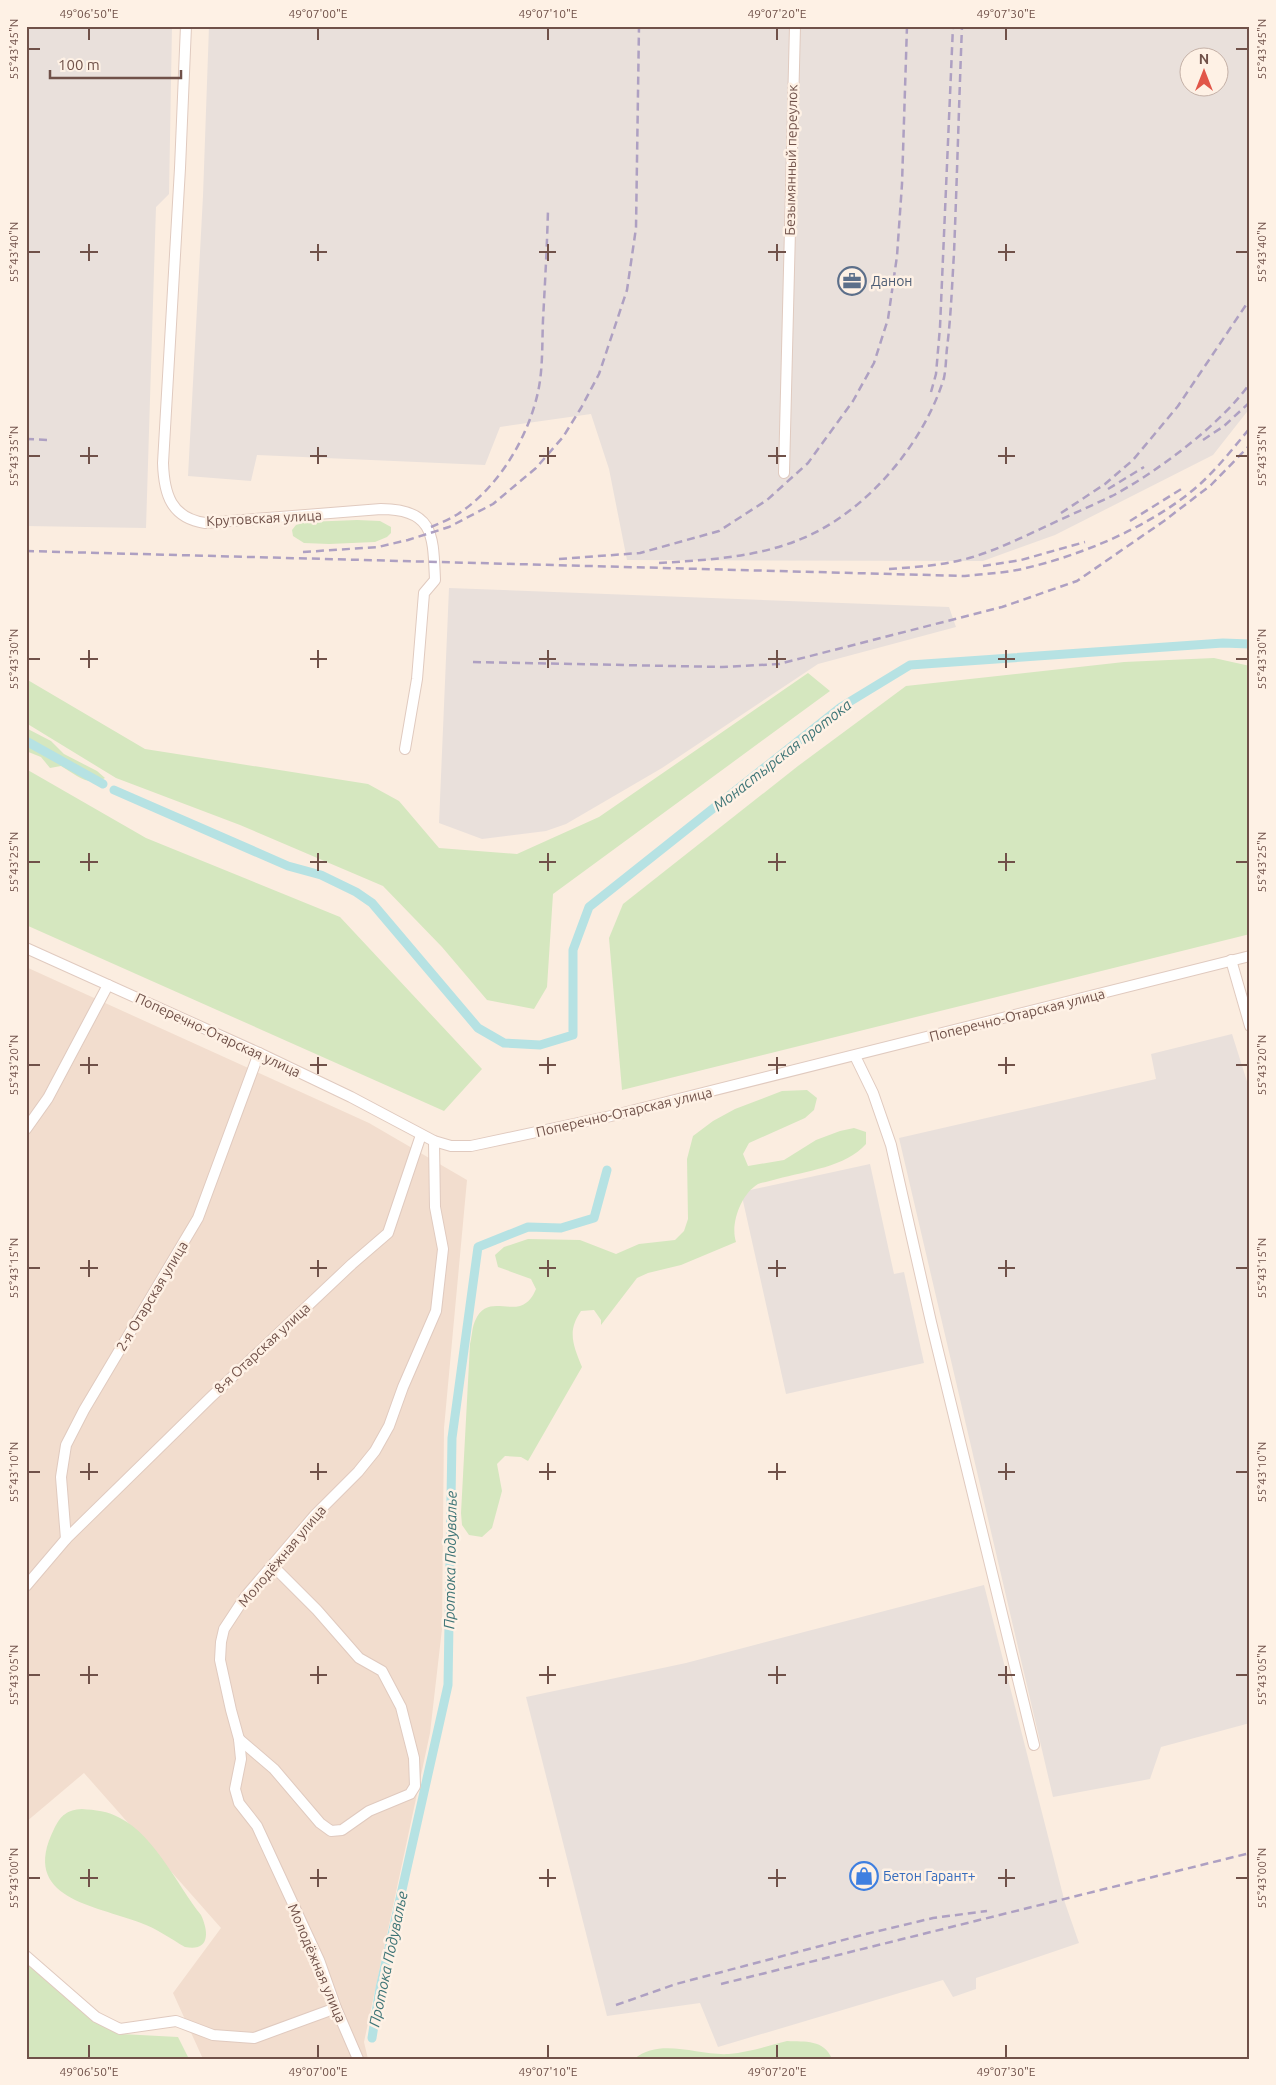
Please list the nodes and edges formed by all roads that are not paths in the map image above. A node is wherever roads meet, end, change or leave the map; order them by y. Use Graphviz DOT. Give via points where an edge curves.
graph roads {
  1 [pos="186,26"];
  2 [pos="795,26"];
  3 [pos="784,473"];
  4 [pos="405,749"];
  5 [pos="26,948"];
  6 [pos="1250,956"];
  7 [pos="1231,960"];
  8 [pos="108,985"];
  9 [pos="1250,1026"];
  10 [pos="259,1053"];
  11 [pos="855,1056"];
  12 [pos="26,1129"];
  13 [pos="421,1135"];
  14 [pos="434,1141"];
  15 [pos="66,1539"];
  16 [pos="272,1565"];
  17 [pos="26,1586"];
  18 [pos="239,1739"];
  19 [pos="1034,1745"];
  20 [pos="26,1956"];
  21 [pos="336,2008"];
  22 [pos="358,2059"];
  1 -- 4 [label="street, Крутовская улица" via="163,463 167,494 176,510 192,521 205,523 382,509 410,512 421,518 429,528 433,542 435,580 424,593 417,679"];
  2 -- 3 [label="street, Безымянный переулок"];
  5 -- 8 [label="street, Поперечно-Отарская улица"];
  6 -- 7 [label="street, Поперечно-Отарская улица"];
  7 -- 9 [label="street"];
  7 -- 11 [label="street, Поперечно-Отарская улица"];
  8 -- 10 [label="street, Поперечно-Отарская улица"];
  8 -- 12 [label="street" via="52,1090"];
  10 -- 13 [label="street, Поперечно-Отарская улица"];
  10 -- 15 [label="street, 2-я Отарская улица" via="198,1218 66,1445 61,1477"];
  11 -- 14 [label="street, Поперечно-Отарская улица" via="506,1140 471,1146 452,1146"];
  11 -- 19 [label="street" via="873,1093 891,1146"];
  13 -- 14 [label="street, Поперечно-Отарская улица"];
  13 -- 15 [label="street, 8-я Отарская улица" via="388,1233 211,1397"];
  14 -- 16 [label="street, Молодёжная улица" via="435,1207 443,1249 436,1311 389,1426 375,1451"];
  15 -- 17 [label="street, 8-я Отарская улица"];
  16 -- 18 [label="street, Молодёжная улица" via="245,1597 224,1629 221,1642 220,1660"];
  16 -- 18 [label="street" via="359,1658 382,1671 401,1707 414,1758 415,1786 410,1794 369,1811 342,1830 330,1831 274,1769"];
  18 -- 21 [label="street, Молодёжная улица" via="241,1759 236,1789 239,1803 258,1826"];
  20 -- 21 [label="street" via="96,2017 120,2029 176,2021 214,2035 254,2038"];
  21 -- 22 [label="street, Молодёжная улица"];
}
